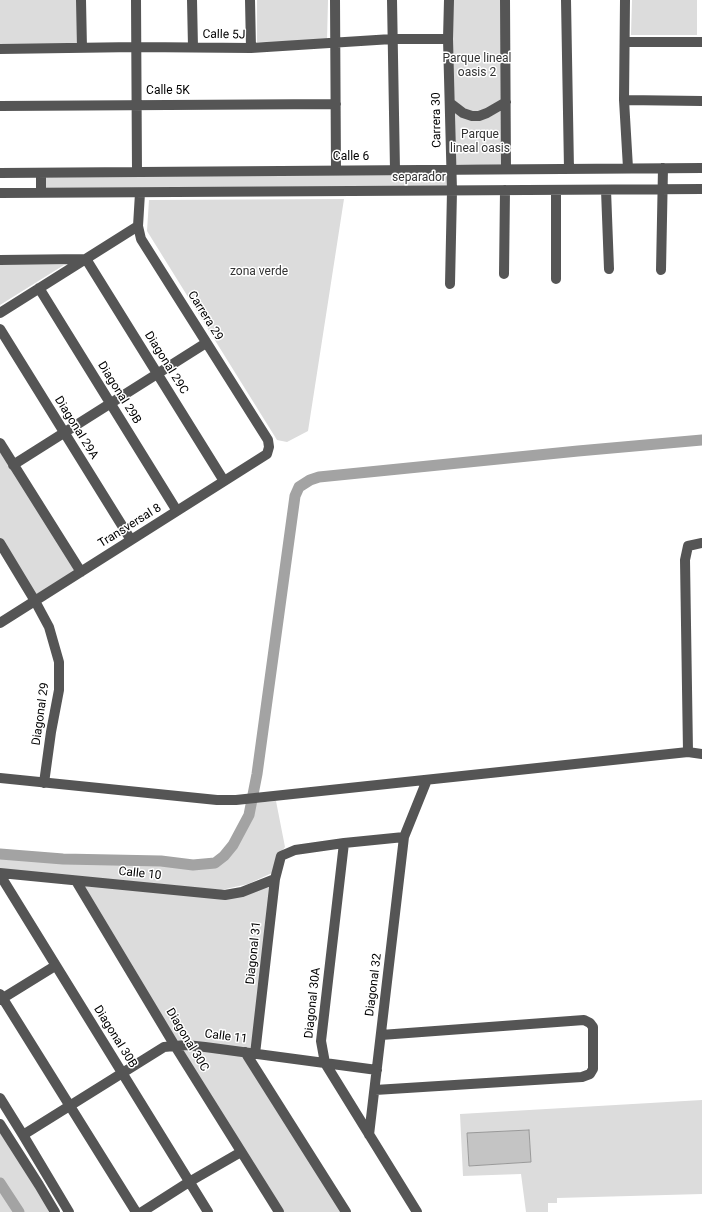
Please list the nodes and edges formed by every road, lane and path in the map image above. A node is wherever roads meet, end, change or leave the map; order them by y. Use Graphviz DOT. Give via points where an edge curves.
graph roads {
  1 [pos="81,0"];
  2 [pos="136,0"];
  3 [pos="192,0"];
  4 [pos="250,0"];
  5 [pos="335,0"];
  6 [pos="392,0"];
  7 [pos="449,0"];
  8 [pos="505,0"];
  9 [pos="566,0"];
  10 [pos="625,0"];
  11 [pos="392,39"];
  12 [pos="448,39"];
  13 [pos="625,42"];
  14 [pos="702,42"];
  15 [pos="335,43"];
  16 [pos="136,47"];
  17 [pos="193,47"];
  18 [pos="0,48"];
  19 [pos="82,48"];
  20 [pos="251,48"];
  21 [pos="624,100"];
  22 [pos="702,101"];
  23 [pos="506,102"];
  24 [pos="450,103"];
  25 [pos="137,104"];
  26 [pos="336,104"];
  27 [pos="0,106"];
  28 [pos="628,168"];
  29 [pos="663,168"];
  30 [pos="702,168"];
  31 [pos="506,169"];
  32 [pos="569,169"];
  33 [pos="336,170"];
  34 [pos="395,170"];
  35 [pos="451,170"];
  36 [pos="41,172"];
  37 [pos="137,172"];
  38 [pos="0,173"];
  39 [pos="663,189"];
  40 [pos="702,189"];
  41 [pos="505,190"];
  42 [pos="556,190"];
  43 [pos="606,190"];
  44 [pos="452,191"];
  45 [pos="140,192"];
  46 [pos="0,193"];
  47 [pos="41,193"];
  48 [pos="138,226"];
  49 [pos="86,259"];
  50 [pos="0,260"];
  51 [pos="608,269"];
  52 [pos="661,270"];
  53 [pos="504,274"];
  54 [pos="556,279"];
  55 [pos="450,284"];
  56 [pos="39,288"];
  57 [pos="0,313"];
  58 [pos="0,329"];
  59 [pos="206,343"];
  60 [pos="157,374"];
  61 [pos="110,403"];
  62 [pos="64,433"];
  63 [pos="0,443"];
  64 [pos="269,447"];
  65 [pos="14,464"];
  66 [pos="224,481"];
  67 [pos="177,511"];
  68 [pos="131,540"];
  69 [pos="0,543"];
  70 [pos="702,543"];
  71 [pos="81,572"];
  72 [pos="35,601"];
  73 [pos="0,623"];
  74 [pos="688,752"];
  75 [pos="702,754"];
  76 [pos="0,778"];
  77 [pos="427,780"];
  78 [pos="44,783"];
  79 [pos="404,837"];
  80 [pos="344,843"];
  81 [pos="0,874"];
  82 [pos="275,879"];
  83 [pos="76,881"];
  84 [pos="55,966"];
  85 [pos="1,997"];
  86 [pos="381,1035"];
  87 [pos="175,1046"];
  88 [pos="245,1052"];
  89 [pos="255,1054"];
  90 [pos="325,1063"];
  91 [pos="377,1070"];
  92 [pos="122,1073"];
  93 [pos="375,1090"];
  94 [pos="0,1098"];
  95 [pos="70,1106"];
  96 [pos="0,1124"];
  97 [pos="23,1135"];
  98 [pos="369,1135"];
  99 [pos="241,1152"];
  100 [pos="189,1182"];
  101 [pos="55,1212"];
  102 [pos="69,1212"];
  103 [pos="136,1212"];
  104 [pos="142,1212"];
  105 [pos="208,1212"];
  106 [pos="279,1212"];
  107 [pos="346,1212"];
  108 [pos="417,1212"];
  1 -- 19 [label="street"];
  2 -- 16 [label="street"];
  3 -- 17 [label="street"];
  4 -- 20 [label="street"];
  5 -- 15 [label="street"];
  6 -- 11 [label="street"];
  7 -- 12 [label="street, Carrera 30"];
  8 -- 23 [label="street"];
  9 -- 32 [label="street"];
  10 -- 13 [label="street"];
  11 -- 12 [label="street, Calle 5J"];
  11 -- 15 [label="street, Calle 5J"];
  11 -- 34 [label="street"];
  12 -- 24 [label="street, Carrera 30"];
  13 -- 14 [label="street"];
  13 -- 21 [label="street"];
  15 -- 20 [label="street, Calle 5J"];
  15 -- 26 [label="street"];
  16 -- 17 [label="street, Calle 5J"];
  16 -- 19 [label="street, Calle 5J"];
  16 -- 25 [label="street"];
  17 -- 20 [label="street, Calle 5J"];
  18 -- 19 [label="street, Calle 5J"];
  21 -- 22 [label="street"];
  21 -- 28 [label="street"];
  23 -- 24 [label="street" via="479,116 462,113"];
  23 -- 31 [label="street"];
  24 -- 35 [label="street, Carrera 30"];
  25 -- 26 [label="street, Calle 5K"];
  25 -- 27 [label="street, Calle 5K"];
  25 -- 37 [label="street"];
  26 -- 33 [label="street"];
  28 -- 29 [label="street, Calle 6"];
  28 -- 32 [label="street, Calle 6"];
  29 -- 30 [label="street, Calle 6"];
  29 -- 39 [label="street"];
  31 -- 32 [label="street, Calle 6"];
  31 -- 35 [label="street, Calle 6"];
  33 -- 34 [label="street, Calle 6"];
  33 -- 37 [label="street, Calle 6"];
  34 -- 35 [label="street, Calle 6"];
  35 -- 44 [label="street, Carrera 30"];
  36 -- 37 [label="street, Calle 6"];
  36 -- 38 [label="street, Calle 6"];
  36 -- 47 [label="street"];
  39 -- 40 [label="street"];
  39 -- 43 [label="street"];
  39 -- 52 [label="street"];
  41 -- 42 [label="street"];
  41 -- 44 [label="street"];
  41 -- 53 [label="street"];
  42 -- 43 [label="street"];
  42 -- 54 [label="street"];
  43 -- 51 [label="street"];
  44 -- 45 [label="street"];
  44 -- 55 [label="street, Carrera 30"];
  45 -- 47 [label="street"];
  45 -- 48 [label="street, Carrera 29"];
  46 -- 47 [label="street"];
  48 -- 49 [label="street"];
  48 -- 59 [label="street, Carrera 29" via="141,239"];
  49 -- 50 [label="street"];
  49 -- 56 [label="street"];
  49 -- 60 [label="street, Diagonal 29C"];
  56 -- 57 [label="street"];
  56 -- 61 [label="street, Diagonal 29B"];
  58 -- 62 [label="street, Diagonal 29A"];
  59 -- 60 [label="street"];
  59 -- 64 [label="street, Carrera 29" via="268,440"];
  60 -- 61 [label="street"];
  60 -- 66 [label="street, Diagonal 29C"];
  61 -- 62 [label="street"];
  61 -- 67 [label="street, Diagonal 29B"];
  62 -- 65 [label="street"];
  62 -- 68 [label="street, Diagonal 29A"];
  63 -- 65 [label="street"];
  64 -- 66 [label="street, Transversal 8" via="267,454"];
  65 -- 71 [label="street"];
  66 -- 67 [label="street, Transversal 8"];
  67 -- 68 [label="street, Transversal 8"];
  68 -- 71 [label="street, Transversal 8"];
  69 -- 72 [label="street, Diagonal 29"];
  70 -- 74 [label="street" via="688,546 685,560"];
  71 -- 72 [label="street, Transversal 8"];
  72 -- 73 [label="street, Transversal 8"];
  72 -- 78 [label="street, Diagonal 29" via="49,627 59,662 59,690"];
  74 -- 75 [label="street"];
  74 -- 77 [label="street"];
  76 -- 78 [label="street"];
  77 -- 78 [label="street" via="236,800"];
  77 -- 79 [label="street, Diagonal 32"];
  79 -- 80 [label="street"];
  79 -- 86 [label="street, Diagonal 32"];
  80 -- 82 [label="street, Diagonal 31" via="295,850 281,856"];
  80 -- 90 [label="street, Diagonal 30A" via="321,1041"];
  81 -- 83 [label="street, Calle 10"];
  81 -- 84 [label="street, Diagonal 30B"];
  82 -- 83 [label="street, Calle 10" via="242,892 225,895"];
  82 -- 89 [label="street, Diagonal 31"];
  83 -- 87 [label="street, Diagonal 30C"];
  84 -- 85 [label="street"];
  84 -- 92 [label="street, Diagonal 30B"];
  85 -- 95 [label="street"];
  86 -- 91 [label="street, Diagonal 32"];
  86 -- 93 [label="street" via="584,1020 593,1027 593,1069 590,1074 582,1076"];
  87 -- 88 [label="street, Calle 11"];
  87 -- 92 [label="street, Calle 11" via="164,1047"];
  87 -- 99 [label="street, Diagonal 30C"];
  88 -- 89 [label="street, Calle 11"];
  88 -- 107 [label="street"];
  89 -- 90 [label="street, Calle 11"];
  90 -- 91 [label="street, Calle 11"];
  90 -- 98 [label="street, Diagonal 30A"];
  91 -- 93 [label="street, Diagonal 32"];
  92 -- 95 [label="street, Calle 11"];
  92 -- 100 [label="street, Diagonal 30B"];
  93 -- 98 [label="street, Diagonal 32"];
  94 -- 97 [label="street"];
  95 -- 97 [label="street, Calle 11"];
  95 -- 103 [label="street"];
  96 -- 101 [label="street"];
  97 -- 102 [label="street"];
  98 -- 108 [label="street, Diagonal 30A"];
  99 -- 100 [label="street"];
  99 -- 106 [label="street, Diagonal 30C"];
  100 -- 104 [label="street"];
  100 -- 105 [label="street, Diagonal 30B"];
}
